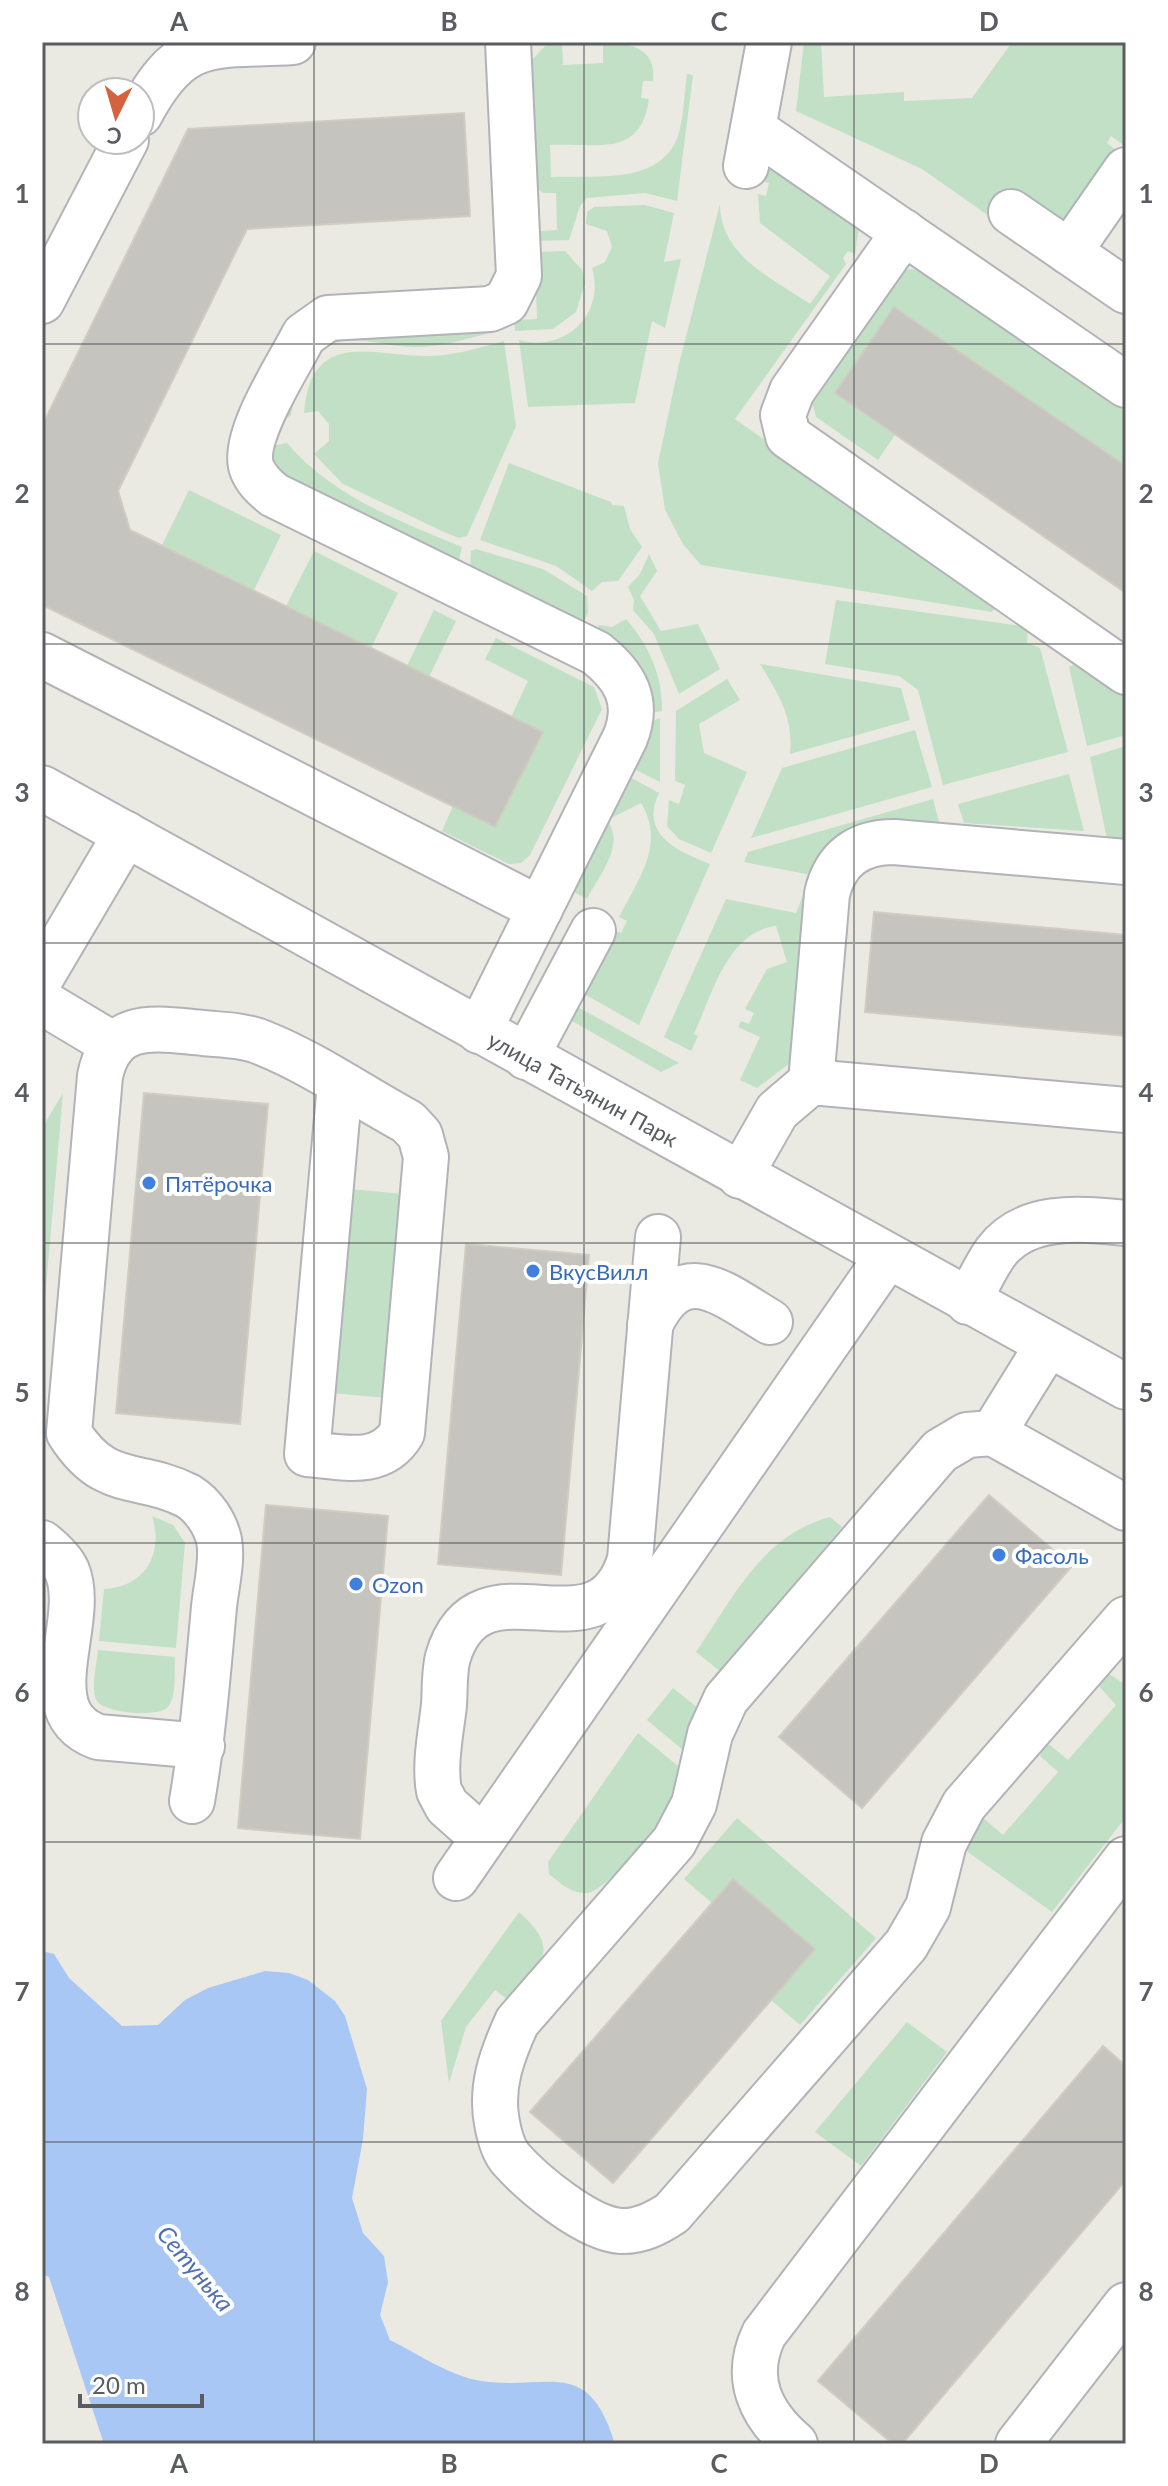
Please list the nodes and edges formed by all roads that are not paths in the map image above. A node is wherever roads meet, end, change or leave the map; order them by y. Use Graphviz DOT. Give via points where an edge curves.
graph roads {
  1 [pos="508,42"];
  2 [pos="769,42"];
  3 [pos="275,43"];
  4 [pos="156,86"];
  5 [pos="118,156"];
  6 [pos="1126,170"];
  7 [pos="1011,212"];
  8 [pos="904,232"];
  9 [pos="1069,252"];
  10 [pos="1126,291"];
  11 [pos="42,301"];
  12 [pos="1126,385"];
  13 [pos="42,655"];
  14 [pos="1126,672"];
  15 [pos="42,788"];
  16 [pos="126,834"];
  17 [pos="1126,862"];
  18 [pos="540,909"];
  19 [pos="593,931"];
  20 [pos="42,976"];
  21 [pos="42,1002"];
  22 [pos="479,1031"];
  23 [pos="114,1045"];
  24 [pos="526,1057"];
  25 [pos="811,1082"];
  26 [pos="340,1084"];
  27 [pos="1126,1110"];
  28 [pos="740,1176"];
  29 [pos="1126,1223"];
  30 [pos="658,1237"];
  31 [pos="887,1257"];
  32 [pos="968,1302"];
  33 [pos="770,1322"];
  34 [pos="650,1325"];
  35 [pos="1047,1346"];
  36 [pos="1126,1387"];
  37 [pos="993,1433"];
  38 [pos="1126,1508"];
  39 [pos="42,1543"];
  40 [pos="1126,1619"];
  41 [pos="202,1746"];
  42 [pos="192,1801"];
  43 [pos="483,1838"];
  44 [pos="1126,1859"];
  45 [pos="456,1878"];
  46 [pos="1126,2305"];
  47 [pos="795,2444"];
  48 [pos="1018,2444"];
  1 -- 18 [label="street" via="519,276 512,294 490,309 342,316 317,322 304,335 254,434 250,456 256,477 274,495 596,653 626,683 630,726"];
  2 -- 8 [label="street" via="750,147"];
  3 -- 4 [label="street" via="216,47 183,57"];
  5 -- 11 [label="street"];
  6 -- 9 [label="street"];
  7 -- 9 [label="street"];
  8 -- 12 [label="street"];
  8 -- 14 [label="street" via="792,391 783,415 788,436"];
  9 -- 10 [label="street"];
  13 -- 18 [label="street"];
  15 -- 16 [label="street, улица Татьянин Парк"];
  16 -- 20 [label="street"];
  16 -- 22 [label="street, улица Татьянин Парк"];
  17 -- 25 [label="street" via="894,842 875,842 849,854 834,872 827,894"];
  18 -- 22 [label="street"];
  19 -- 24 [label="street"];
  21 -- 23 [label="street"];
  22 -- 24 [label="street, улица Татьянин Парк"];
  23 -- 26 [label="street" via="136,1031 151,1029 238,1036 266,1044"];
  23 -- 41 [label="street" via="100,1076 69,1433 86,1457 109,1474 191,1498 213,1525 220,1542"];
  24 -- 28 [label="street, улица Татьянин Парк"];
  25 -- 27 [label="street"];
  25 -- 28 [label="street" via="777,1111"];
  26 -- 26 [label="street" via="408,1122 420,1135 426,1157 402,1433 376,1457 307,1454"];
  28 -- 31 [label="street, улица Татьянин Парк"];
  29 -- 32 [label="street" via="1056,1220 1026,1229 996,1252"];
  30 -- 34 [label="street"];
  31 -- 32 [label="street, улица Татьянин Парк"];
  31 -- 43 [label="street"];
  32 -- 35 [label="street, улица Татьянин Парк"];
  33 -- 34 [label="street" via="717,1290 693,1285 668,1295"];
  34 -- 43 [label="street" via="630,1559 623,1582 586,1609 494,1608 466,1626 448,1658 439,1791 447,1806"];
  35 -- 36 [label="street, улица Татьянин Парк"];
  35 -- 37 [label="street"];
  37 -- 38 [label="street"];
  37 -- 40 [label="street" via="967,1435 940,1451 726,1699 710,1734 694,1804 674,1842 517,2022 499,2063 495,2088 497,2124 508,2156 580,2219 601,2228 638,2229 672,2213 906,1945 928,1907 944,1843 964,1805"];
  39 -- 41 [label="street" via="61,1561 71,1586 64,1691 70,1717 98,1737"];
  41 -- 42 [label="street"];
  43 -- 45 [label="street"];
  44 -- 47 [label="street" via="764,2334 754,2370 759,2399 769,2420"];
  46 -- 48 [label="street"];
}
